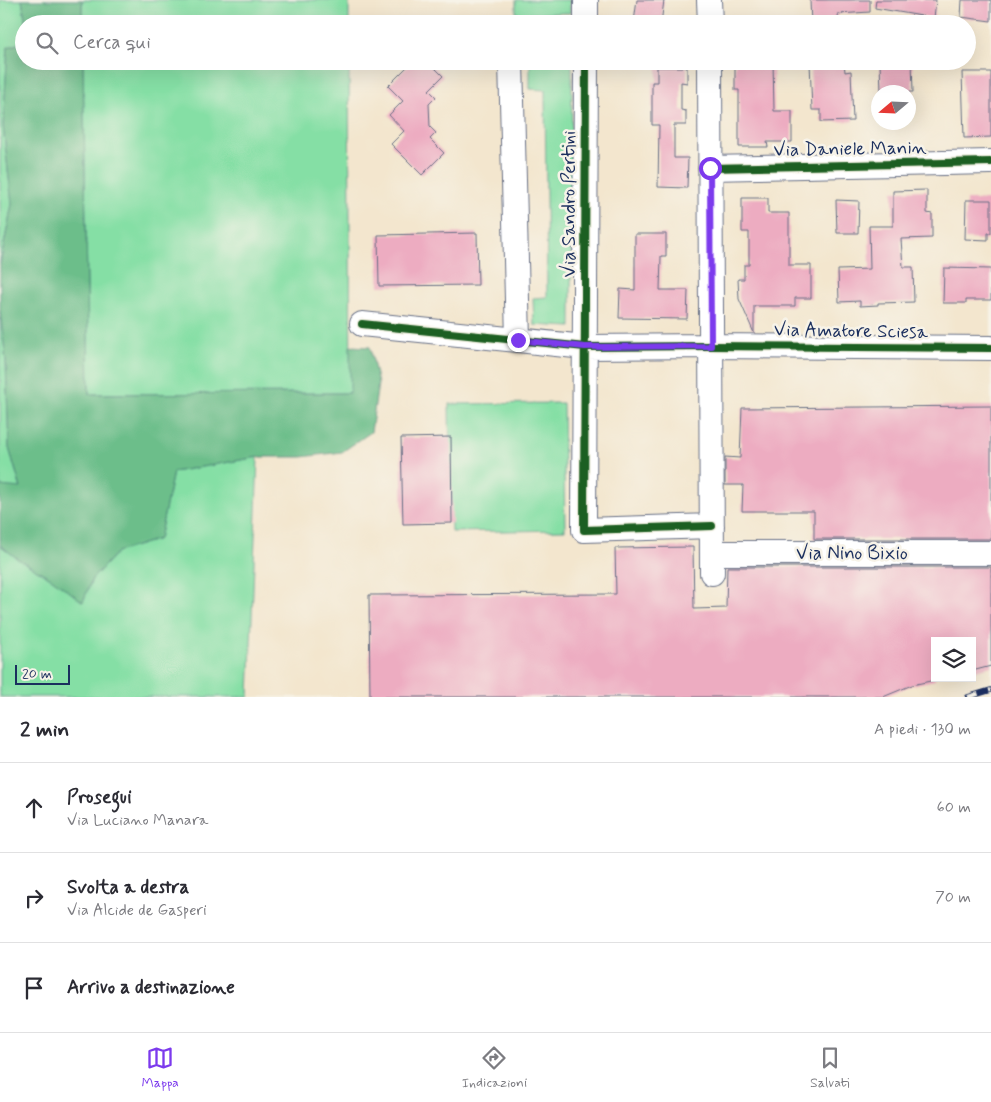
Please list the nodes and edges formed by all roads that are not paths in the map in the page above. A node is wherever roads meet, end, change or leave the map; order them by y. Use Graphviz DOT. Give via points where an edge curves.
graph roads {
  1 [pos="586,0"];
  2 [pos="710,0"];
  3 [pos="586,15"];
  4 [pos="710,15"];
  5 [pos="511,70"];
  6 [pos="586,70"];
  7 [pos="710,70"];
  8 [pos="991,162"];
  9 [pos="710,168"];
  10 [pos="362,324"];
  11 [pos="518,340"];
  12 [pos="711,346"];
  13 [pos="585,347"];
  14 [pos="991,348"];
  15 [pos="712,526"];
  16 [pos="991,553"];
  1 -- 3 [label="street"];
  2 -- 4 [label="street"];
  5 -- 11 [label="street"];
  6 -- 13 [label="street, Via Sandro Pertini"];
  7 -- 9 [label="street"];
  8 -- 9 [label="street, Via Daniele Manin"];
  9 -- 12 [label="street"];
  10 -- 11 [label="street, Via Amatore Sciesa"];
  11 -- 13 [label="street, Via Amatore Sciesa"];
  12 -- 13 [label="street, Via Amatore Sciesa"];
  12 -- 14 [label="street, Via Amatore Sciesa"];
  12 -- 15 [label="street"];
  13 -- 15 [label="street, Via Sandro Pertini" via="584,530"];
  15 -- 16 [label="street, Via Nino Bixio" via="712,563"];
}
